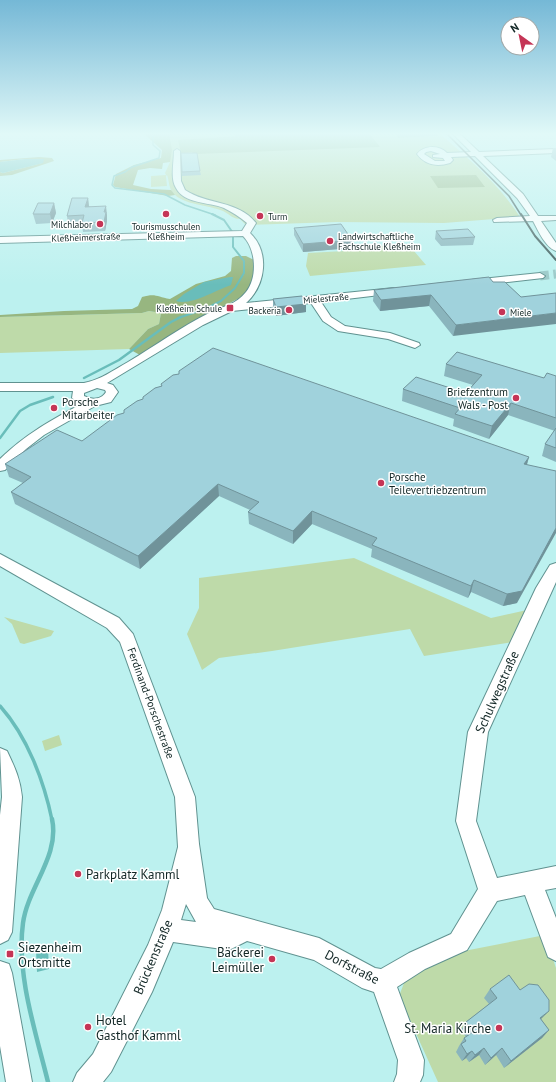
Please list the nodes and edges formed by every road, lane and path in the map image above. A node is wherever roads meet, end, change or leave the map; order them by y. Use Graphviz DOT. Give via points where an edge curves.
graph roads {
  1 [pos="179,183"];
  2 [pos="507,183"];
  3 [pos="556,218"];
  4 [pos="536,219"];
  5 [pos="497,220"];
  6 [pos="240,233"];
  7 [pos="0,240"];
  8 [pos="556,248"];
  9 [pos="540,276"];
  10 [pos="462,284"];
  11 [pos="402,290"];
  12 [pos="314,299"];
  13 [pos="236,307"];
  14 [pos="415,345"];
  15 [pos="128,368"];
  16 [pos="0,387"];
  17 [pos="111,389"];
  18 [pos="84,390"];
  19 [pos="92,403"];
  20 [pos="55,422"];
  21 [pos="0,467"];
  22 [pos="0,559"];
  23 [pos="556,569"];
  24 [pos="0,757"];
  25 [pos="188,844"];
  26 [pos="556,877"];
  27 [pos="2,879"];
  28 [pos="531,882"];
  29 [pos="490,891"];
  30 [pos="167,930"];
  31 [pos="244,930"];
  32 [pos="0,932"];
  33 [pos="556,949"];
  34 [pos="0,973"];
  35 [pos="383,982"];
  36 [pos="19,1082"];
  37 [pos="86,1082"];
  38 [pos="407,1082"];
  1 -- 6 [label="street" via="183,193 226,207 252,223"];
  2 -- 4 [label="street" via="520,196"];
  3 -- 4 [label="street"];
  4 -- 5 [label="street"];
  4 -- 8 [label="street"];
  6 -- 7 [label="street, Kleßheimerstraße"];
  6 -- 13 [label="street" via="250,237 258,253 258,273 253,289"];
  9 -- 10 [label="street"];
  11 -- 12 [label="street, Mielestraße"];
  12 -- 13 [label="street, Mielestraße"];
  12 -- 14 [label="street" via="327,319 342,329 390,336"];
  13 -- 15 [label="street, Mielestraße" via="192,326"];
  15 -- 17 [label="street, Mielestraße"];
  15 -- 18 [label="street, Mielestraße"];
  16 -- 18 [label="street"];
  17 -- 18 [label="street" via="105,385"];
  17 -- 19 [label="street, Mielestraße" via="108,398"];
  18 -- 19 [label="street" via="82,401"];
  18 -- 20 [label="street"];
  19 -- 20 [label="street"];
  20 -- 21 [label="street" via="30,439"];
  22 -- 25 [label="street, Ferdinand-Porschestraße" via="113,623 127,639 185,797"];
  23 -- 29 [label="street, Schulwegstraße" via="544,588 478,732 466,821"];
  24 -- 27 [label="street" via="10,779 12,797"];
  25 -- 30 [label="street, Brückenstraße"];
  25 -- 31 [label="street, Dorfstraße" via="196,902 203,913 207,918"];
  26 -- 28 [label="street"];
  27 -- 32 [label="street"];
  28 -- 29 [label="street"];
  28 -- 33 [label="street"];
  29 -- 35 [label="street" via="459,942 417,961"];
  30 -- 31 [label="street" via="229,938"];
  30 -- 37 [label="street, Brückenstraße" via="143,984 105,1056"];
  31 -- 35 [label="street, Dorfstraße" via="319,950 371,979"];
  34 -- 36 [label="street"];
  35 -- 38 [label="street, Dorfstraße" via="411,1060"];
}
